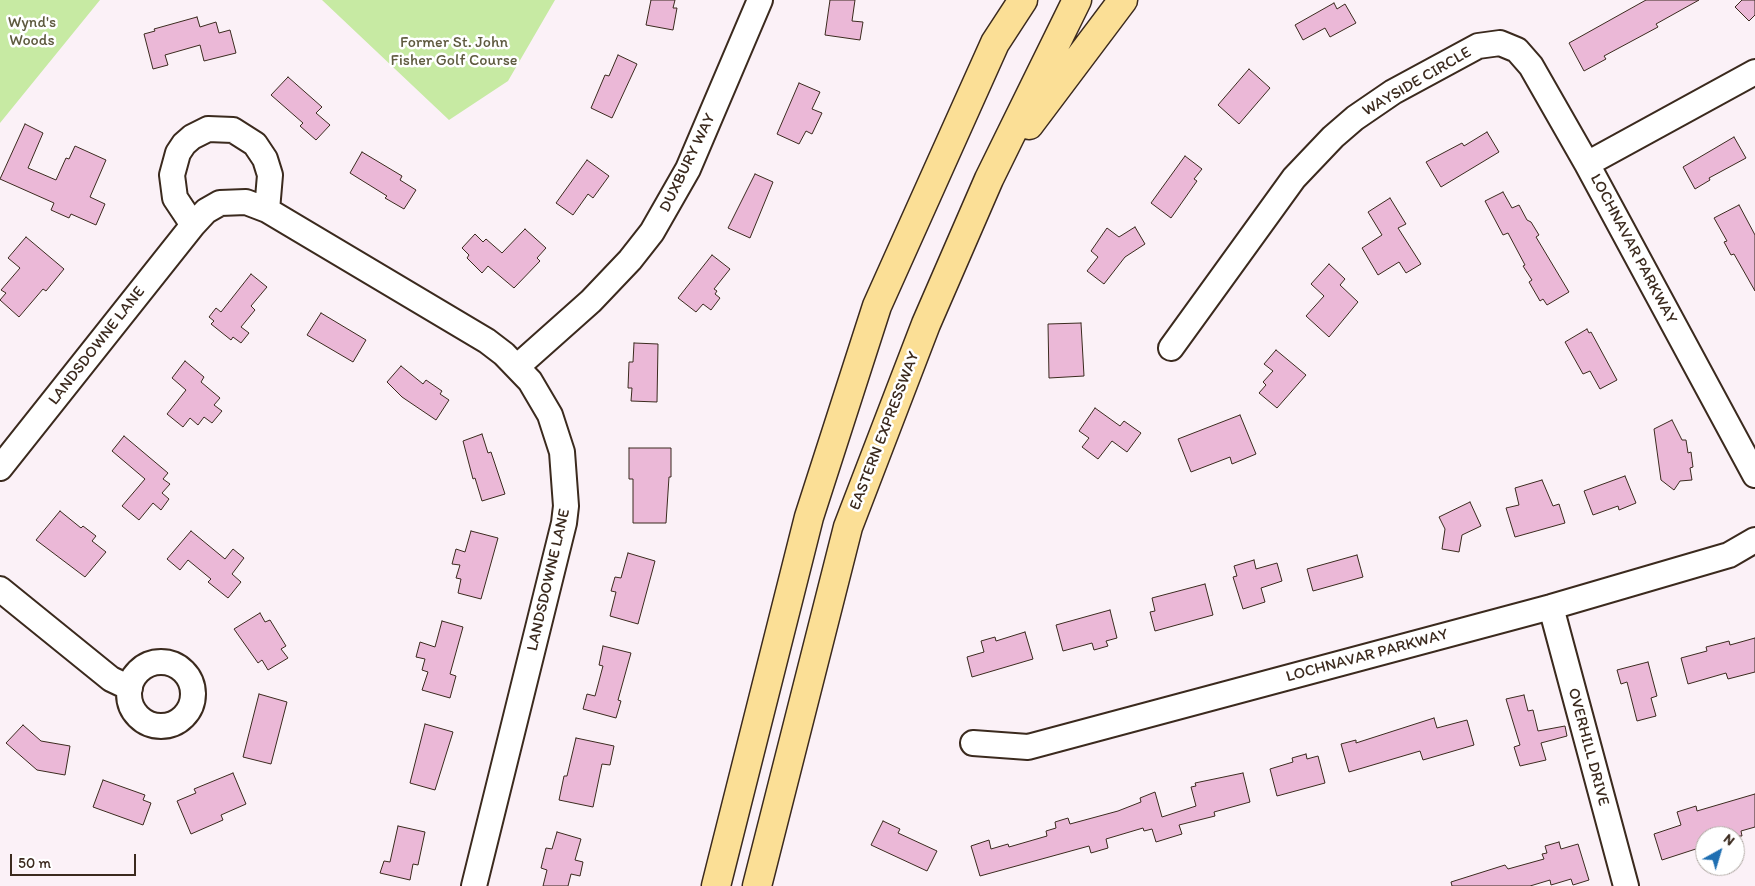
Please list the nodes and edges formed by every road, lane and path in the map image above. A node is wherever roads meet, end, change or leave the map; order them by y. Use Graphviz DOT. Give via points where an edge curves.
graph roads {
  1 [pos="760,0"];
  2 [pos="1014,0"];
  3 [pos="1023,0"];
  4 [pos="1077,0"];
  5 [pos="1123,0"];
  6 [pos="995,43"];
  7 [pos="1755,72"];
  8 [pos="1587,164"];
  9 [pos="989,179"];
  10 [pos="267,210"];
  11 [pos="193,225"];
  12 [pos="1171,348"];
  13 [pos="518,366"];
  14 [pos="0,468"];
  15 [pos="1755,475"];
  16 [pos="1755,540"];
  17 [pos="0,589"];
  18 [pos="1551,607"];
  19 [pos="130,688"];
  20 [pos="973,743"];
  21 [pos="474,886"];
  22 [pos="716,886"];
  23 [pos="757,886"];
  24 [pos="1626,886"];
  1 -- 13 [label="street, DUXBURY WAY" via="688,169 652,232 591,301"];
  2 -- 6 [label="highway"];
  3 -- 6 [label="highway"];
  4 -- 9 [label="highway, EASTERN EXPRESSWAY"];
  5 -- 9 [label="highway"];
  6 -- 22 [label="highway" via="877,306 809,517"];
  7 -- 8 [label="street, LOCHNAVAR PARKWAY"];
  8 -- 12 [label="street, WAYSIDE CIRCLE" via="1524,56 1500,42 1478,46 1386,96 1333,137 1294,178"];
  8 -- 15 [label="street, LOCHNAVAR PARKWAY"];
  9 -- 23 [label="highway, EASTERN EXPRESSWAY" via="926,324 848,527"];
  10 -- 11 [label="street, LANDSDOWNE LANE" via="246,202 229,202 206,211"];
  10 -- 11 [label="street" via="270,175 265,159 254,144 233,130 208,129 184,144 172,175 175,198"];
  10 -- 13 [label="street, LANDSDOWNE LANE" via="487,342"];
  11 -- 14 [label="street, LANDSDOWNE LANE"];
  13 -- 21 [label="street, LANDSDOWNE LANE" via="541,398 557,434 565,470 566,506"];
  16 -- 18 [label="street, LOCHNAVAR PARKWAY" via="1729,555"];
  17 -- 19 [label="street" via="111,679"];
  18 -- 20 [label="street, LOCHNAVAR PARKWAY" via="1028,747"];
  18 -- 24 [label="street, OVERHILL DRIVE"];
}
